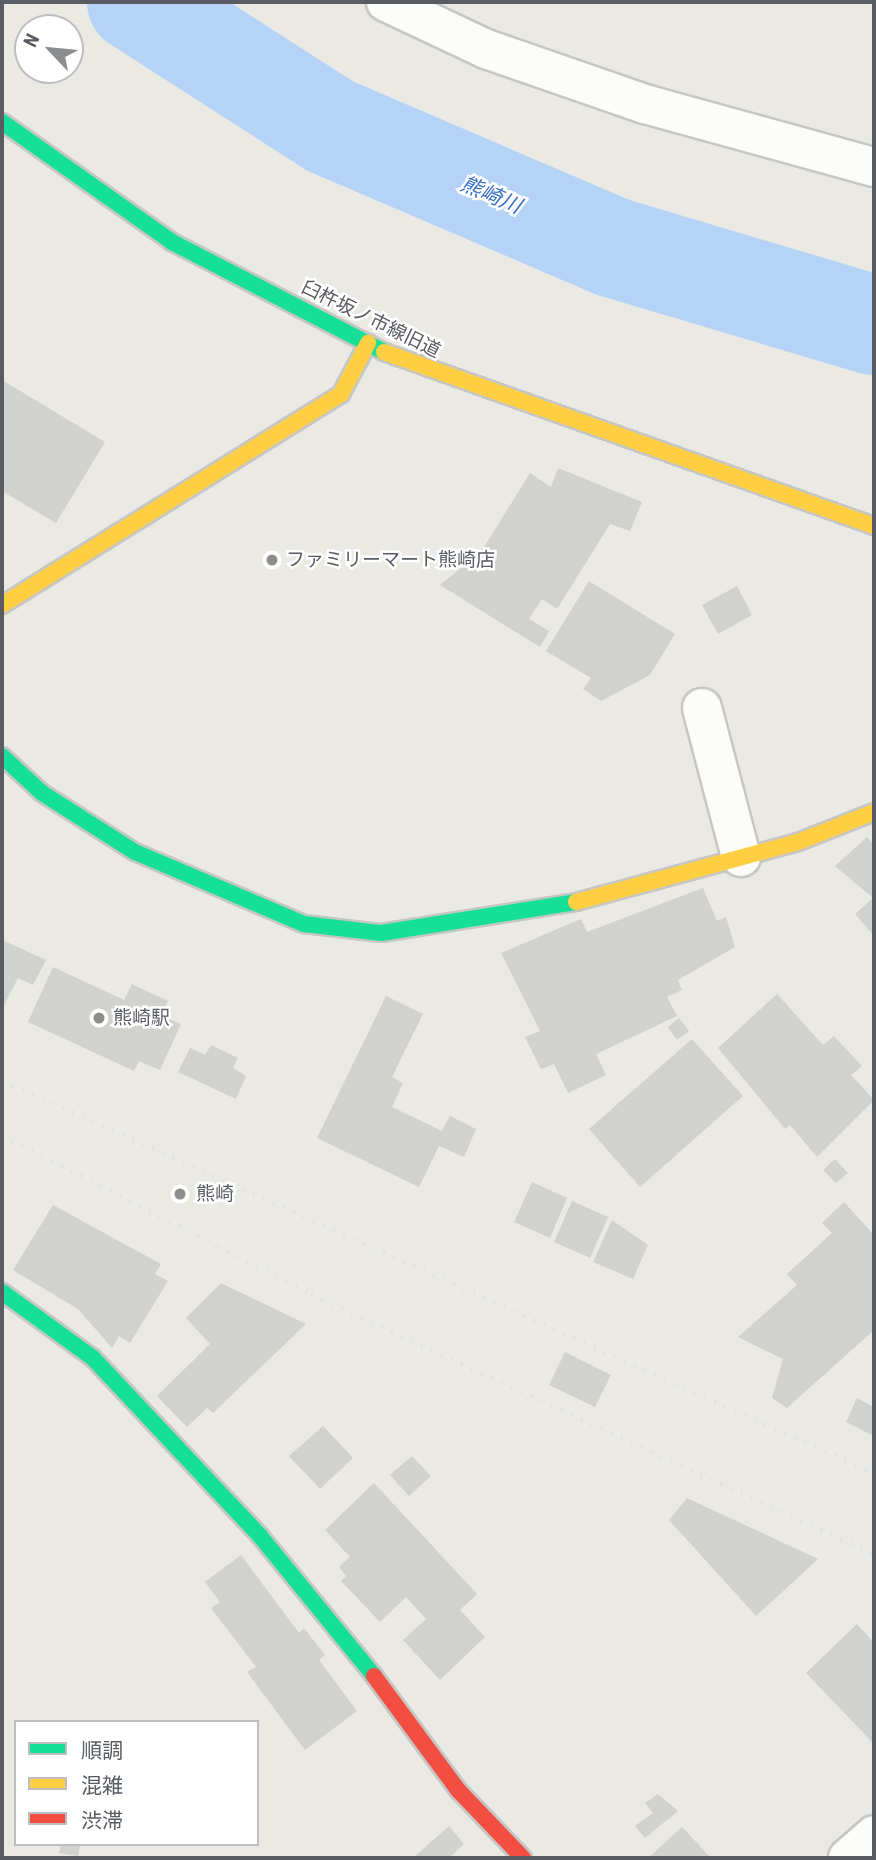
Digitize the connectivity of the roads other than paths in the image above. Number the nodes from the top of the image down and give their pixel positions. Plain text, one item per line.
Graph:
1 (386, 2) edge
2 (2, 122) edge
3 (874, 167) edge
4 (368, 343) junction
5 (874, 526) edge
6 (2, 605) edge
7 (702, 708) dead end
8 (2, 756) edge
9 (874, 812) edge
10 (737, 844) junction
11 (2, 1292) edge
12 (874, 1835) edge
13 (523, 1858) edge
14 (848, 1858) edge

1 - 3 street
2 - 4 street, 臼杵坂ノ市線旧道
4 - 5 street, 臼杵坂ノ市線旧道
4 - 6 street
7 - 10 street
8 - 10 street
9 - 10 street
11 - 13 street
12 - 14 street

